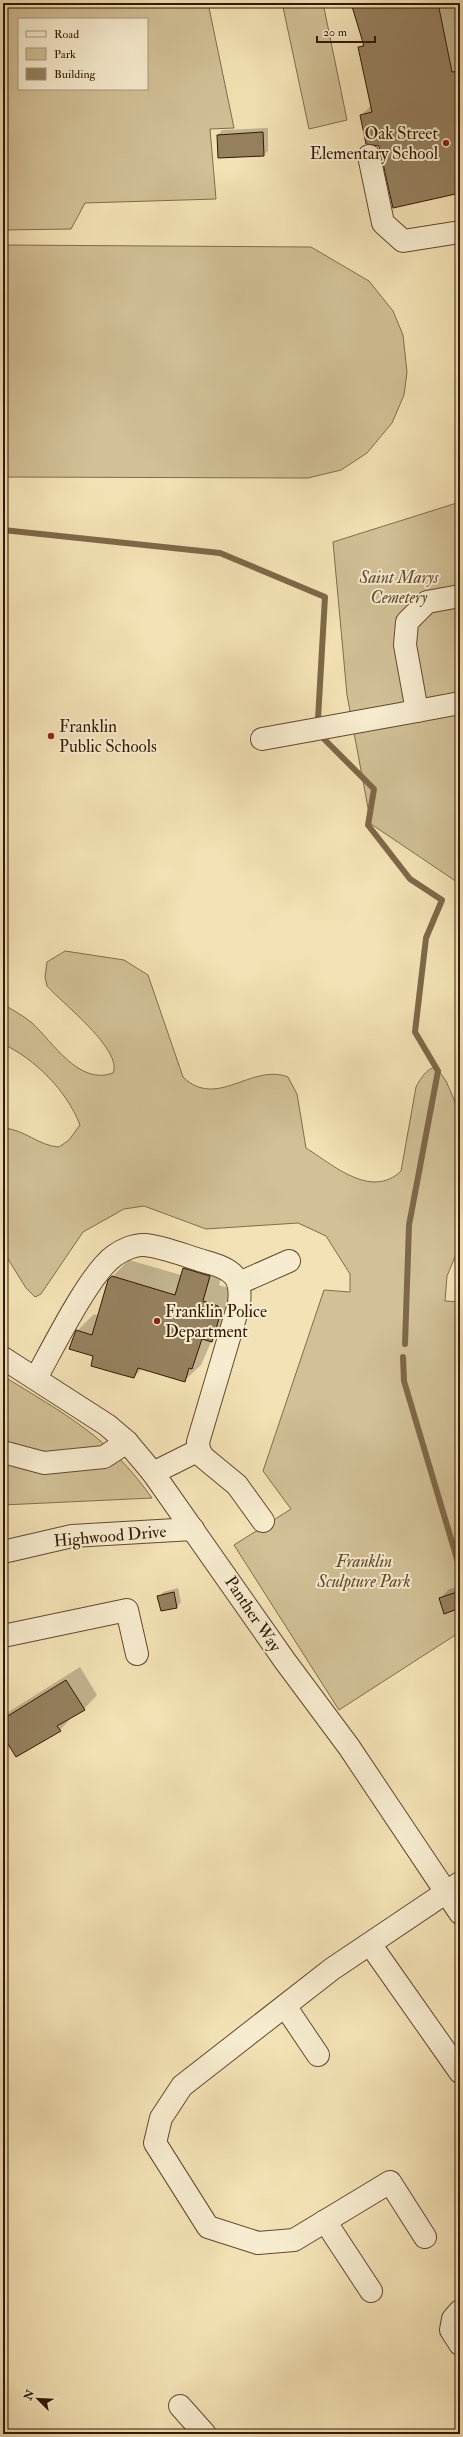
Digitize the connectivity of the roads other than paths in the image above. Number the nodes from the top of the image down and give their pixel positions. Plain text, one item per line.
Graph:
1 (369, 156) dead end
2 (460, 232) edge
3 (460, 596) edge
4 (460, 703) edge
5 (417, 711) junction
6 (262, 739) dead end
7 (289, 1261) dead end
8 (238, 1283) junction
9 (3, 1358) edge
10 (36, 1378) junction
11 (127, 1442) junction
12 (199, 1450) junction
13 (3, 1452) edge
14 (153, 1473) junction
15 (263, 1521) dead end
16 (193, 1530) junction
17 (3, 1552) edge
18 (3, 1636) edge
19 (137, 1654) dead end
20 (453, 1888) edge
21 (460, 1913) edge
22 (370, 1944) junction
23 (285, 2006) junction
24 (318, 2055) dead end
25 (460, 2072) edge
26 (325, 2222) junction
27 (425, 2237) dead end
28 (370, 2291) dead end
29 (460, 2311) edge
30 (460, 2344) edge
31 (180, 2406) dead end
32 (204, 2434) edge

1 - 2 street
3 - 5 street
4 - 5 street
5 - 6 street
7 - 8 street
8 - 10 street
8 - 12 street
9 - 10 street, Panther Way
10 - 11 street, Panther Way
11 - 13 street
11 - 14 street, Panther Way
12 - 14 street
12 - 15 street
14 - 16 street, Panther Way
16 - 17 street, Highwood Drive
16 - 20 street, Panther Way
18 - 19 street
20 - 21 street, Panther Way
20 - 22 street
22 - 23 street
22 - 25 street
23 - 24 street
23 - 26 street
26 - 27 street
26 - 28 street
29 - 30 street
31 - 32 street

